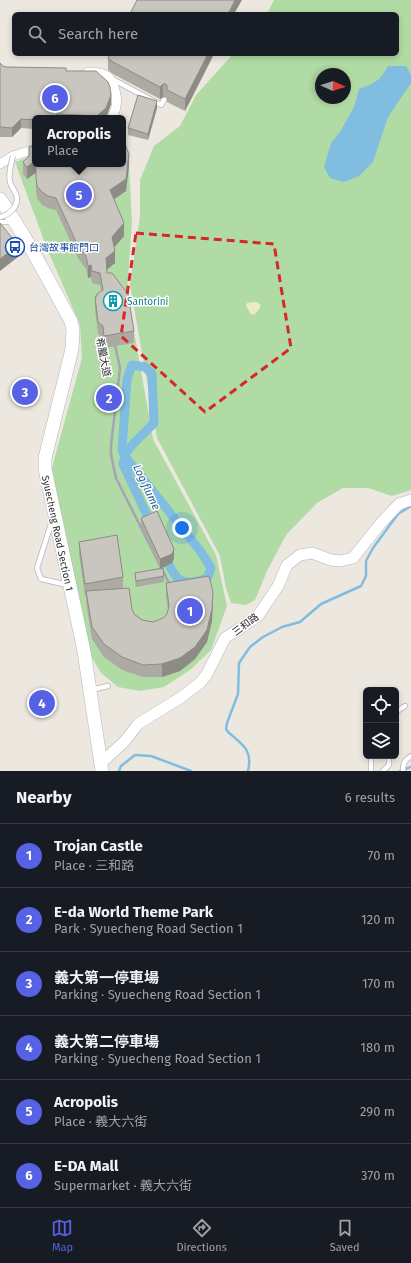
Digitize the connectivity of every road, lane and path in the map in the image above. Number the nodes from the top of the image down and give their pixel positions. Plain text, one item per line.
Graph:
1 (78, 71) edge
2 (107, 76) junction
3 (164, 100) dead end
4 (113, 115) edge
5 (32, 150) edge
6 (13, 156) junction
7 (0, 164) edge
8 (0, 199) edge
9 (0, 217) edge
10 (0, 222) edge
11 (16, 222) junction
12 (71, 243) dead end
13 (411, 500) edge
14 (56, 514) junction
15 (144, 572) edge
16 (146, 579) edge
17 (69, 586) junction
18 (148, 586) junction
19 (165, 622) edge
20 (146, 627) edge
21 (108, 686) dead end
22 (90, 690) junction
23 (404, 706) dead end
24 (399, 710) edge
25 (411, 756) edge
26 (371, 759) edge
27 (389, 759) edge
28 (102, 767) edge
29 (370, 771) edge
30 (383, 771) edge
31 (403, 771) edge

1 - 2 street
2 - 3 lane
2 - 4 street
5 - 6 street
6 - 7 street
6 - 9 lane, bridge
8 - 11 main road, Syuecheng Road Section 1
10 - 11 lane
11 - 14 main road, Syuecheng Road Section 1
12 - 15 path, 希臘大道
13 - 28 street, 三和路
14 - 17 main road, Syuecheng Road Section 1
14 - 17 lane
16 - 18 path
17 - 22 main road, Syuecheng Road Section 1
18 - 19 path
18 - 20 path
21 - 22 lane
22 - 28 main road, Syuecheng Road Section 1
23 - 24 lane
25 - 31 lane
26 - 29 lane
27 - 30 lane

